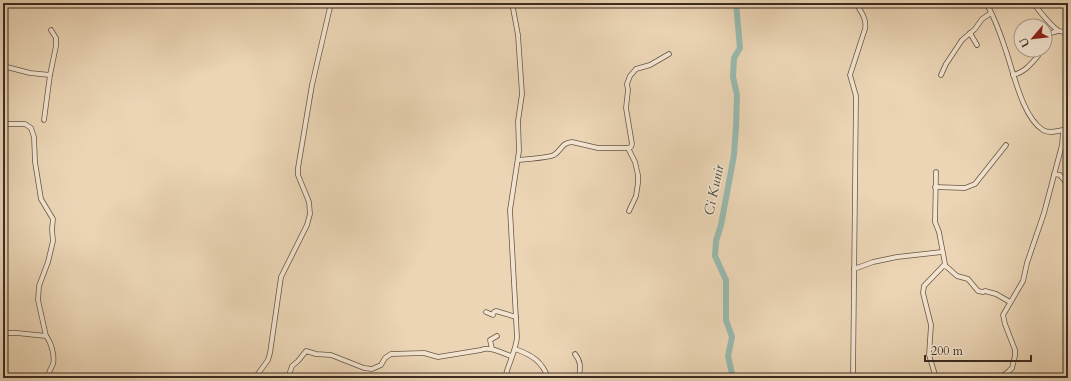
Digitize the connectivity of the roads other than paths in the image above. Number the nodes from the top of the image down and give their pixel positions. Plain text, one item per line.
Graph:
1 (331, 3) edge
2 (512, 3) edge
3 (856, 3) edge
4 (986, 3) edge
5 (1034, 3) edge
6 (991, 13) junction
7 (51, 30) dead end
8 (1058, 31) junction
9 (1053, 32) edge
10 (970, 33) junction
11 (1068, 34) edge
12 (977, 45) dead end
13 (669, 54) dead end
14 (1036, 58) edge
15 (3, 66) edge
16 (941, 74) dead end
17 (50, 75) junction
18 (1013, 75) junction
19 (44, 120) dead end
20 (3, 124) edge
21 (1068, 126) edge
22 (1063, 130) junction
23 (1006, 146) dead end
24 (628, 148) junction
25 (518, 160) junction
26 (936, 172) dead end
27 (1054, 174) junction
28 (1068, 185) edge
29 (935, 186) junction
30 (629, 211) dead end
31 (942, 252) junction
32 (944, 266) junction
33 (854, 268) junction
34 (1010, 302) junction
35 (486, 312) dead end
36 (516, 317) junction
37 (3, 333) edge
38 (46, 336) junction
39 (497, 336) dead end
40 (515, 349) junction
41 (492, 350) junction
42 (575, 354) dead end
43 (511, 356) junction
44 (48, 373) dead end
45 (255, 378) edge
46 (288, 378) edge
47 (505, 378) edge
48 (548, 378) edge
49 (579, 378) edge
50 (853, 378) edge
51 (936, 378) edge
52 (1000, 378) edge

1 - 45 street
2 - 25 street
3 - 33 street
4 - 6 street
5 - 8 street
6 - 10 street
6 - 18 street
7 - 17 street
8 - 9 street
8 - 11 street
10 - 12 street
10 - 16 street
13 - 24 street
14 - 18 street
15 - 17 street
17 - 19 street
18 - 22 street
20 - 38 street
21 - 22 street
22 - 27 street
23 - 29 street
24 - 25 street
24 - 30 street
25 - 36 street
26 - 29 street
27 - 28 street
27 - 34 street
29 - 31 street
31 - 32 street
31 - 33 street
32 - 34 street
32 - 51 street
33 - 50 street
34 - 52 street
35 - 36 street
36 - 40 street
37 - 38 street
38 - 44 street
39 - 41 street
40 - 43 street
40 - 48 street
41 - 43 street
41 - 46 street
42 - 49 street
43 - 47 street

